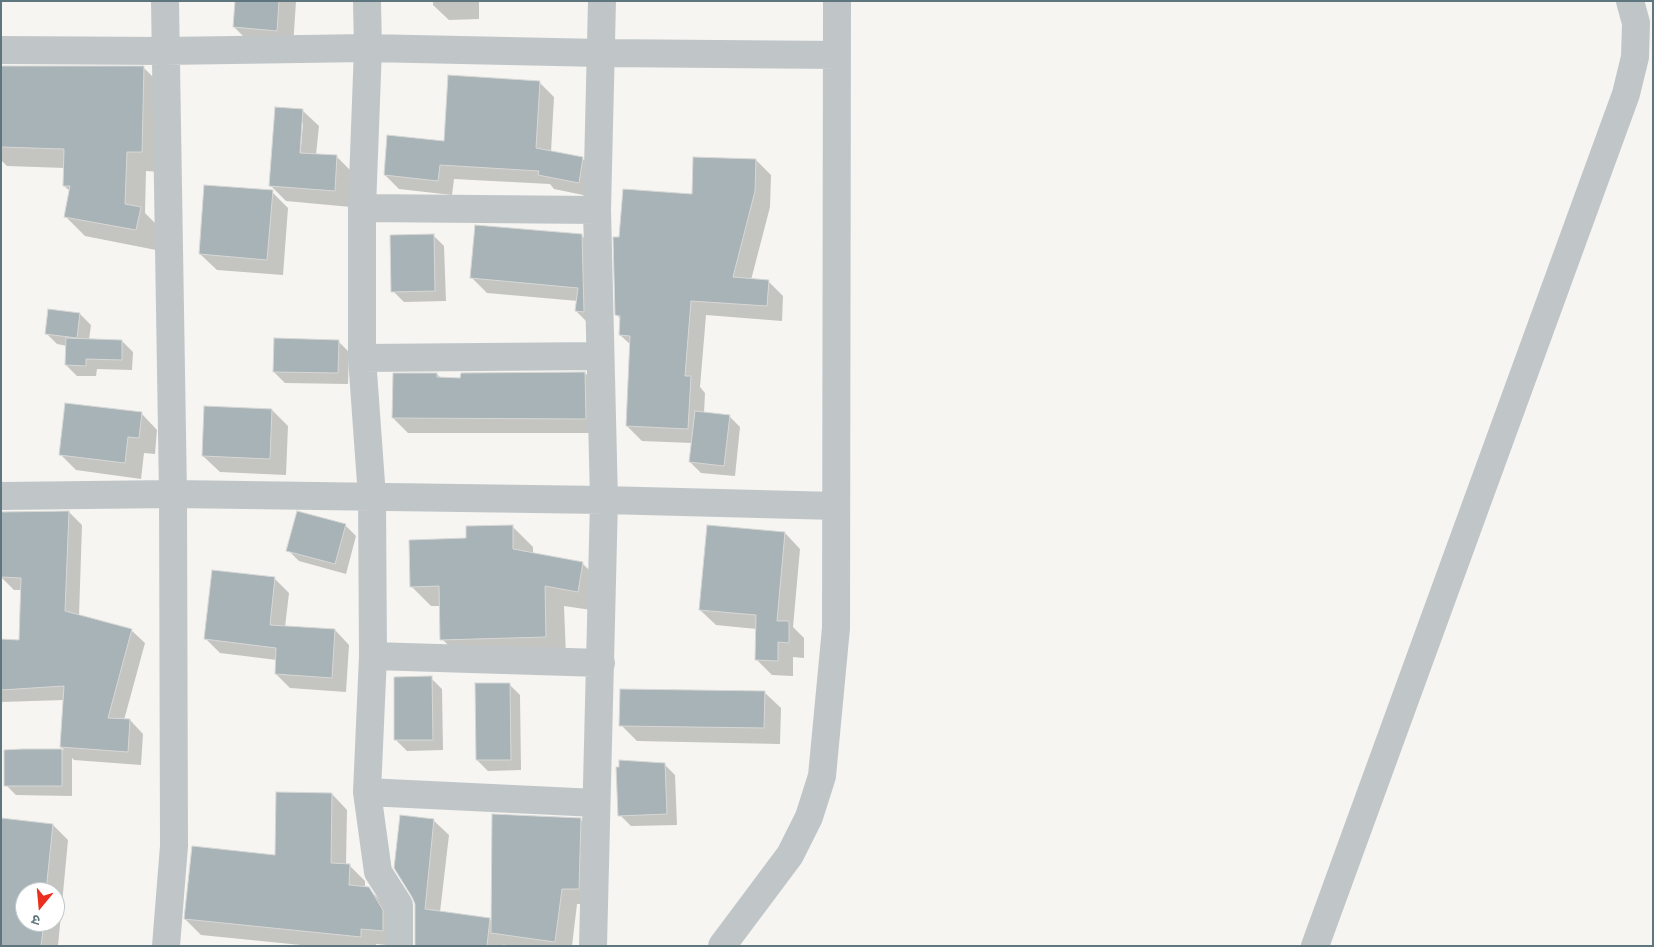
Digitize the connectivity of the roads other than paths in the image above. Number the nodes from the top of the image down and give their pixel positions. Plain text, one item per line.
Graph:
1 (165, 1) edge
2 (367, 1) edge
3 (602, 1) edge
4 (837, 1) edge
5 (1630, 1) edge
6 (368, 48) junction
7 (1, 50) edge
8 (165, 51) junction
9 (601, 53) junction
10 (837, 55) junction
11 (362, 208) junction
12 (597, 210) junction
13 (600, 356) junction
14 (362, 358) junction
15 (173, 494) junction
16 (1, 496) edge
17 (372, 498) junction
18 (604, 500) junction
19 (836, 506) junction
20 (372, 656) junction
21 (601, 662) junction
22 (367, 792) junction
23 (596, 803) junction
24 (166, 946) edge
25 (399, 946) edge
26 (593, 946) edge
27 (722, 946) edge
28 (1315, 946) edge

1 - 8 street
2 - 6 street
3 - 9 street
4 - 10 street
5 - 28 street
6 - 8 street
6 - 9 street
6 - 11 street
7 - 8 street
8 - 15 street
9 - 10 street
9 - 12 street
10 - 19 street
11 - 12 street
11 - 14 street
12 - 13 street
13 - 14 street
13 - 18 street
14 - 17 street
15 - 16 street
15 - 17 street
15 - 24 street
17 - 18 street
17 - 20 street
18 - 19 street
18 - 21 street
19 - 27 street
20 - 21 street
20 - 22 street
21 - 23 street
22 - 23 street
22 - 25 street
23 - 26 street

